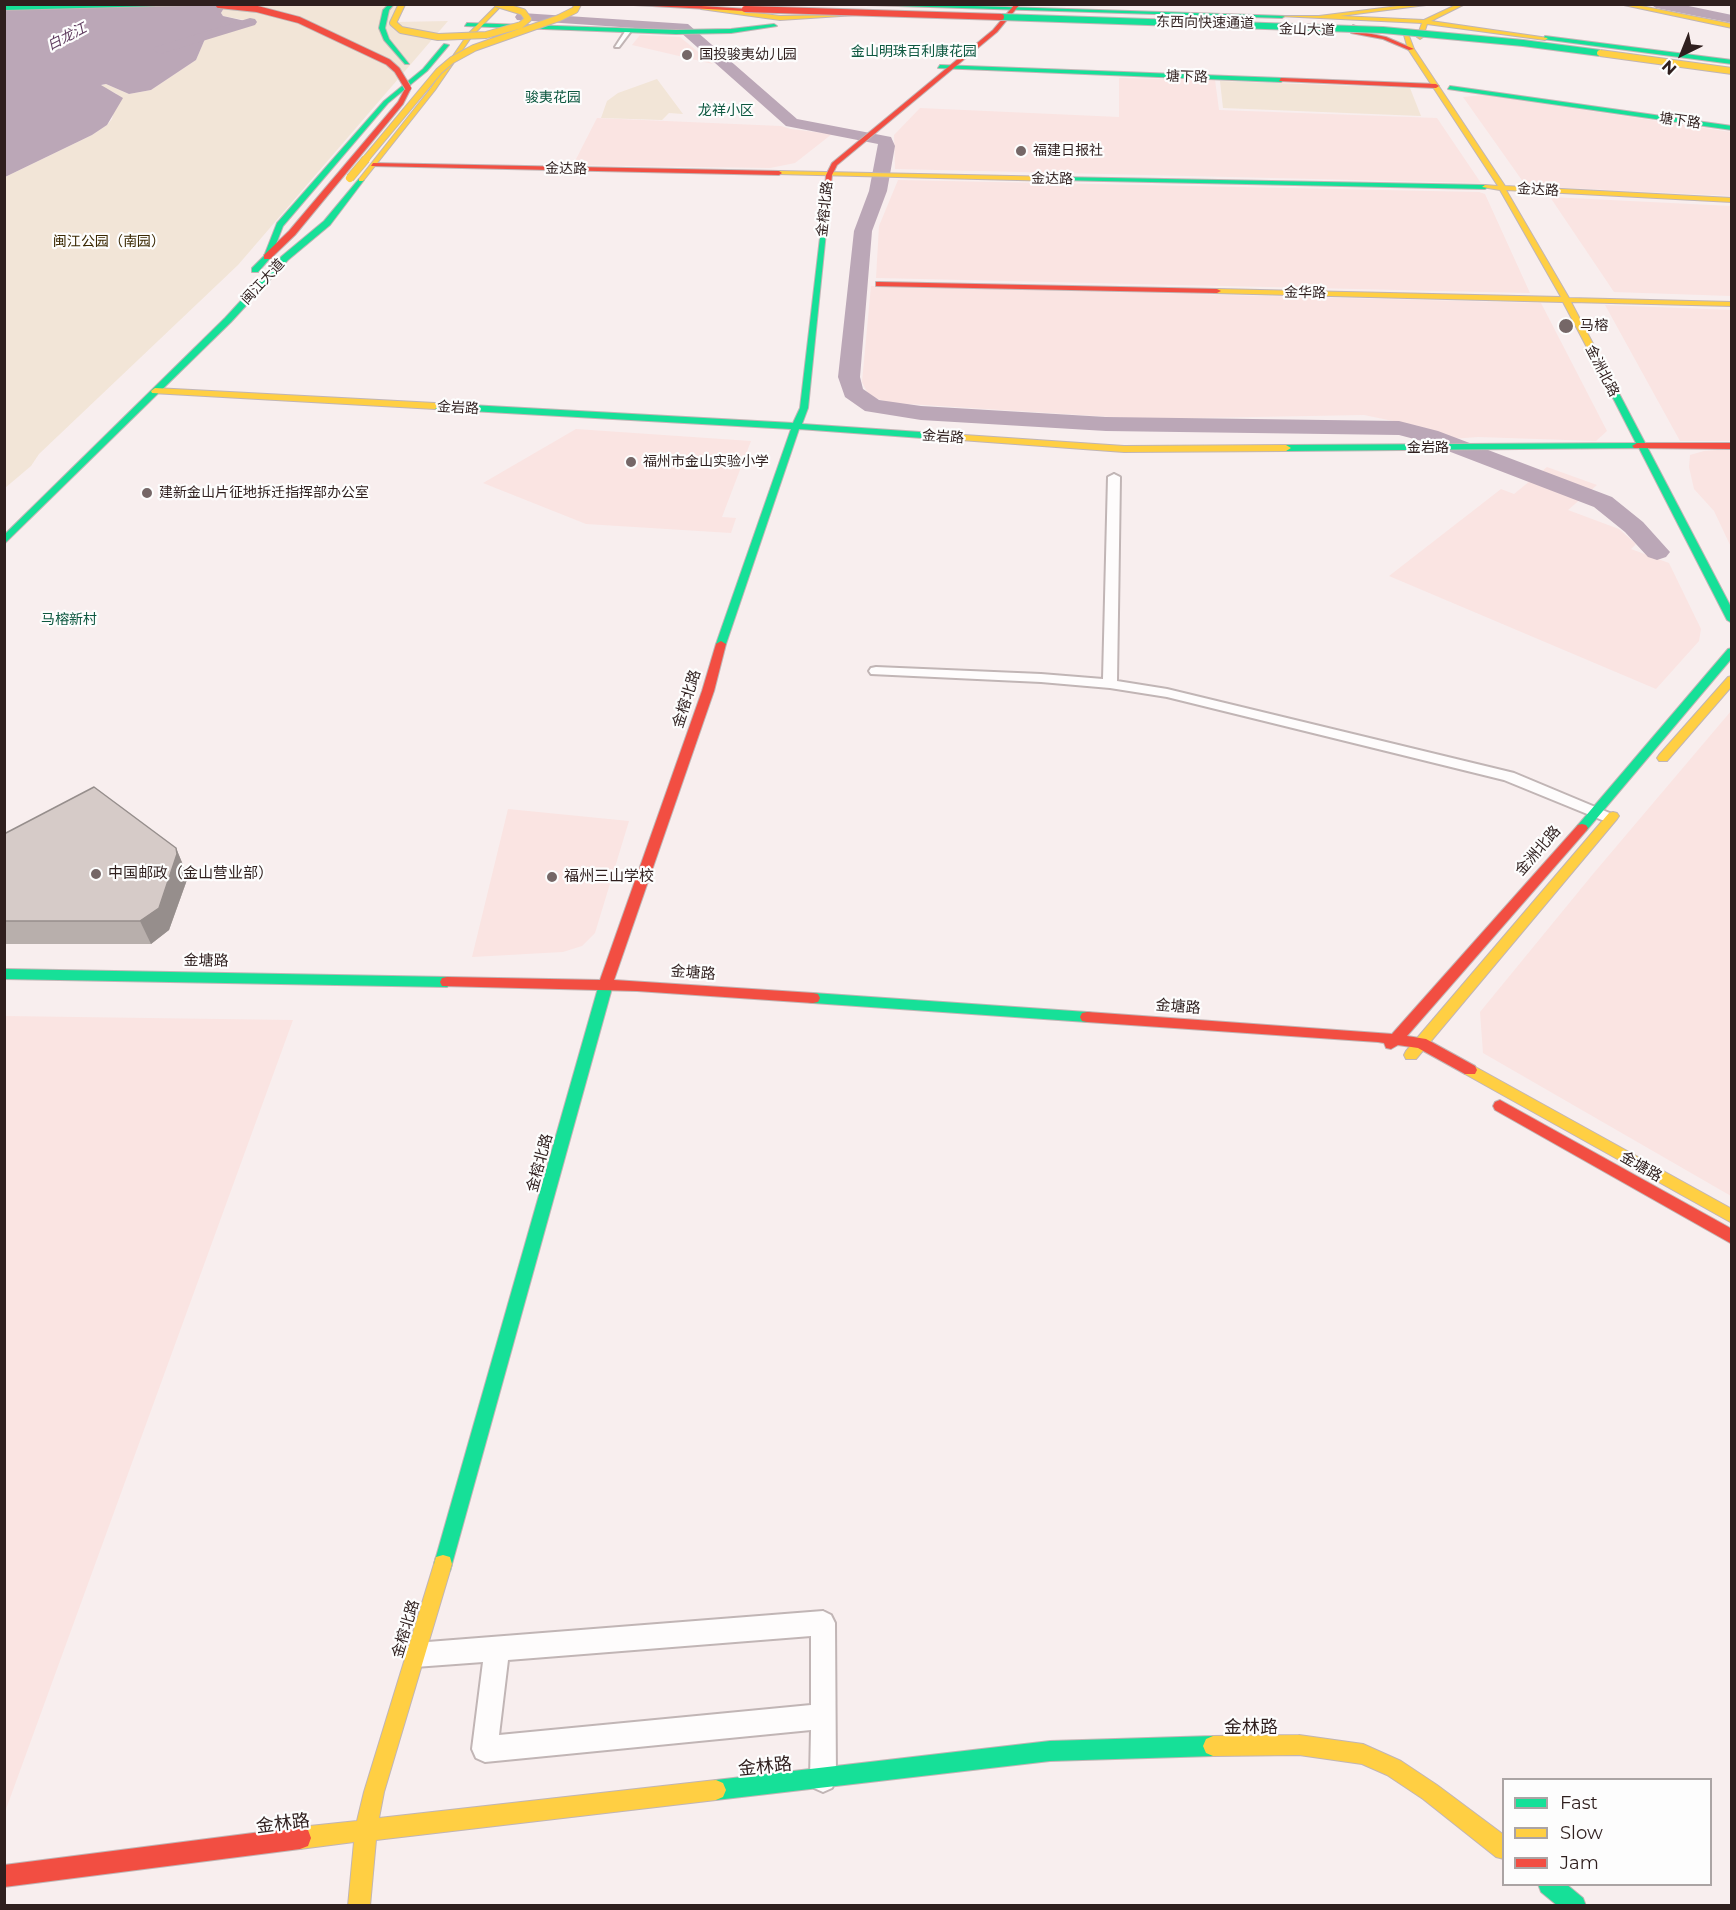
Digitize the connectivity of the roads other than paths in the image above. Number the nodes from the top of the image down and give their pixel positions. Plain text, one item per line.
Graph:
1 (230, 4) edge
2 (392, 4) edge
3 (402, 4) edge
4 (578, 4) edge
5 (618, 4) edge
6 (836, 4) edge
7 (974, 4) edge
8 (1432, 4) edge
9 (1438, 4) edge
10 (1463, 4) edge
11 (1621, 4) edge
12 (219, 5) edge
13 (495, 6) edge
14 (701, 7) junction
15 (746, 7) edge
16 (4, 8) edge
17 (1007, 11) edge
18 (1320, 17) junction
19 (1302, 18) junction
20 (804, 19) junction
21 (854, 20) junction
22 (1409, 20) junction
23 (1425, 22) junction
24 (473, 25) junction
25 (1731, 26) edge
26 (550, 28) junction
27 (628, 30) junction
28 (1353, 32) junction
29 (1413, 40) junction
30 (617, 46) dead end
31 (1560, 46) junction
32 (1731, 64) edge
33 (943, 68) junction
34 (1731, 73) edge
35 (1443, 87) junction
36 (408, 88) junction
37 (1731, 128) edge
38 (373, 165) junction
39 (823, 175) junction
40 (344, 178) junction
41 (1501, 188) junction
42 (1523, 194) junction
43 (1731, 200) edge
44 (807, 253) dead end
45 (267, 258) junction
46 (285, 258) junction
47 (246, 280) dead end
48 (879, 284) dead end
49 (1580, 294) junction
50 (1565, 298) junction
51 (1731, 304) edge
52 (1593, 319) dead end
53 (155, 391) junction
54 (788, 407) dead end
55 (1649, 428) dead end
56 (792, 430) junction
57 (1731, 446) edge
58 (1641, 447) junction
59 (1662, 453) junction
60 (1114, 477) dead end
61 (4, 541) edge
62 (1731, 620) edge
63 (1731, 651) edge
64 (876, 671) dead end
65 (1731, 679) edge
66 (1110, 684) junction
67 (1654, 768) dead end
68 (1623, 804) dead end
69 (1596, 812) junction
70 (1611, 819) junction
71 (4, 974) edge
72 (605, 985) junction
73 (1393, 1042) junction
74 (1421, 1043) junction
75 (1411, 1055) junction
76 (1427, 1064) dead end
77 (1492, 1101) dead end
78 (1731, 1217) edge
79 (1731, 1237) edge
80 (497, 1648) junction
81 (415, 1655) junction
82 (823, 1716) junction
83 (823, 1779) junction
84 (366, 1830) junction
85 (1502, 1848) edge
86 (4, 1876) edge
87 (1551, 1886) edge
88 (359, 1905) edge
89 (1575, 1905) edge

1 - 12 main road, bridge
2 - 36 main road
3 - 13 main road, bridge
4 - 40 main road, bridge
5 - 14 main road, 东西向快速通道
6 - 17 main road, 金山大道
7 - 17 main road
8 - 18 main road
9 - 22 main road
10 - 23 main road
11 - 25 main road
12 - 16 main road
12 - 36 main road, bridge
13 - 24 main road, 闽江大道
13 - 26 main road
14 - 15 main road, 东西向快速通道
14 - 20 main road, 金山大道
15 - 32 main road, 东西向快速通道, bridge
15 - 34 main road, 东西向快速通道, bridge
17 - 19 main road, 金山大道
17 - 20 main road, 金山大道
17 - 21 main road
17 - 28 main road, 金山大道
17 - 33 main road, 金榕北路
18 - 19 main road, 金山大道
18 - 22 main road, 金山大道
19 - 28 main road
20 - 21 main road
21 - 27 main road
22 - 23 main road, 金山大道
22 - 29 main road
23 - 29 main road
23 - 31 main road, 金山大道
24 - 26 main road
24 - 38 main road, 闽江大道
24 - 45 main road, 闽江大道
26 - 27 main road
27 - 30 street
28 - 29 main road, 金山大道
29 - 31 main road, 金山大道
29 - 35 main road, 金洲北路
31 - 32 main road, 金山大道
31 - 34 main road, 金山大道
33 - 35 main road, 塘下路
33 - 39 main road, 金榕北路
35 - 37 main road, 塘下路
35 - 41 main road, 金洲北路
35 - 42 main road, 金洲北路
36 - 40 main road
38 - 39 main road, 金达路
38 - 46 main road, 闽江大道
39 - 41 main road, 金达路
39 - 44 main road, 金榕北路
39 - 56 main road, 金榕北路
40 - 45 main road
40 - 46 main road
41 - 42 main road, 金达路
41 - 50 main road, 金洲北路
42 - 43 main road, 金达路
45 - 47 main road, 闽江大道
46 - 53 main road, 闽江大道
48 - 50 main road, 金华路
49 - 50 main road, 金华路
49 - 51 main road, 金华路
49 - 52 main road
50 - 58 main road, 金洲北路
53 - 56 main road, 金岩路
53 - 61 main road, 闽江大道
54 - 56 main road, 金榕北路
55 - 59 main road
56 - 58 main road, 金岩路
56 - 72 main road, 金榕北路
57 - 59 main road, 金岩路
58 - 59 main road, 金岩路
58 - 62 main road, 金洲北路
60 - 66 street
63 - 69 main road, 金洲北路
64 - 66 street
65 - 67 main road
66 - 69 street
68 - 70 main road
69 - 70 street
69 - 73 main road, 金洲北路
70 - 74 main road
71 - 72 main road, 金塘路
72 - 73 main road, 金塘路
72 - 81 main road, 金榕北路
73 - 74 main road, 金塘路
73 - 75 main road, 金塘路
74 - 75 main road
74 - 78 main road, 金塘路
75 - 76 main road, 金塘路
77 - 79 main road, 金塘路
80 - 81 street
80 - 82 street
80 - 82 street
81 - 84 main road, 金榕北路
82 - 83 street
83 - 84 main road, 金林路
83 - 85 main road, 金林路
84 - 86 main road, 金林路
84 - 88 main road, 金榕北路
87 - 89 main road

